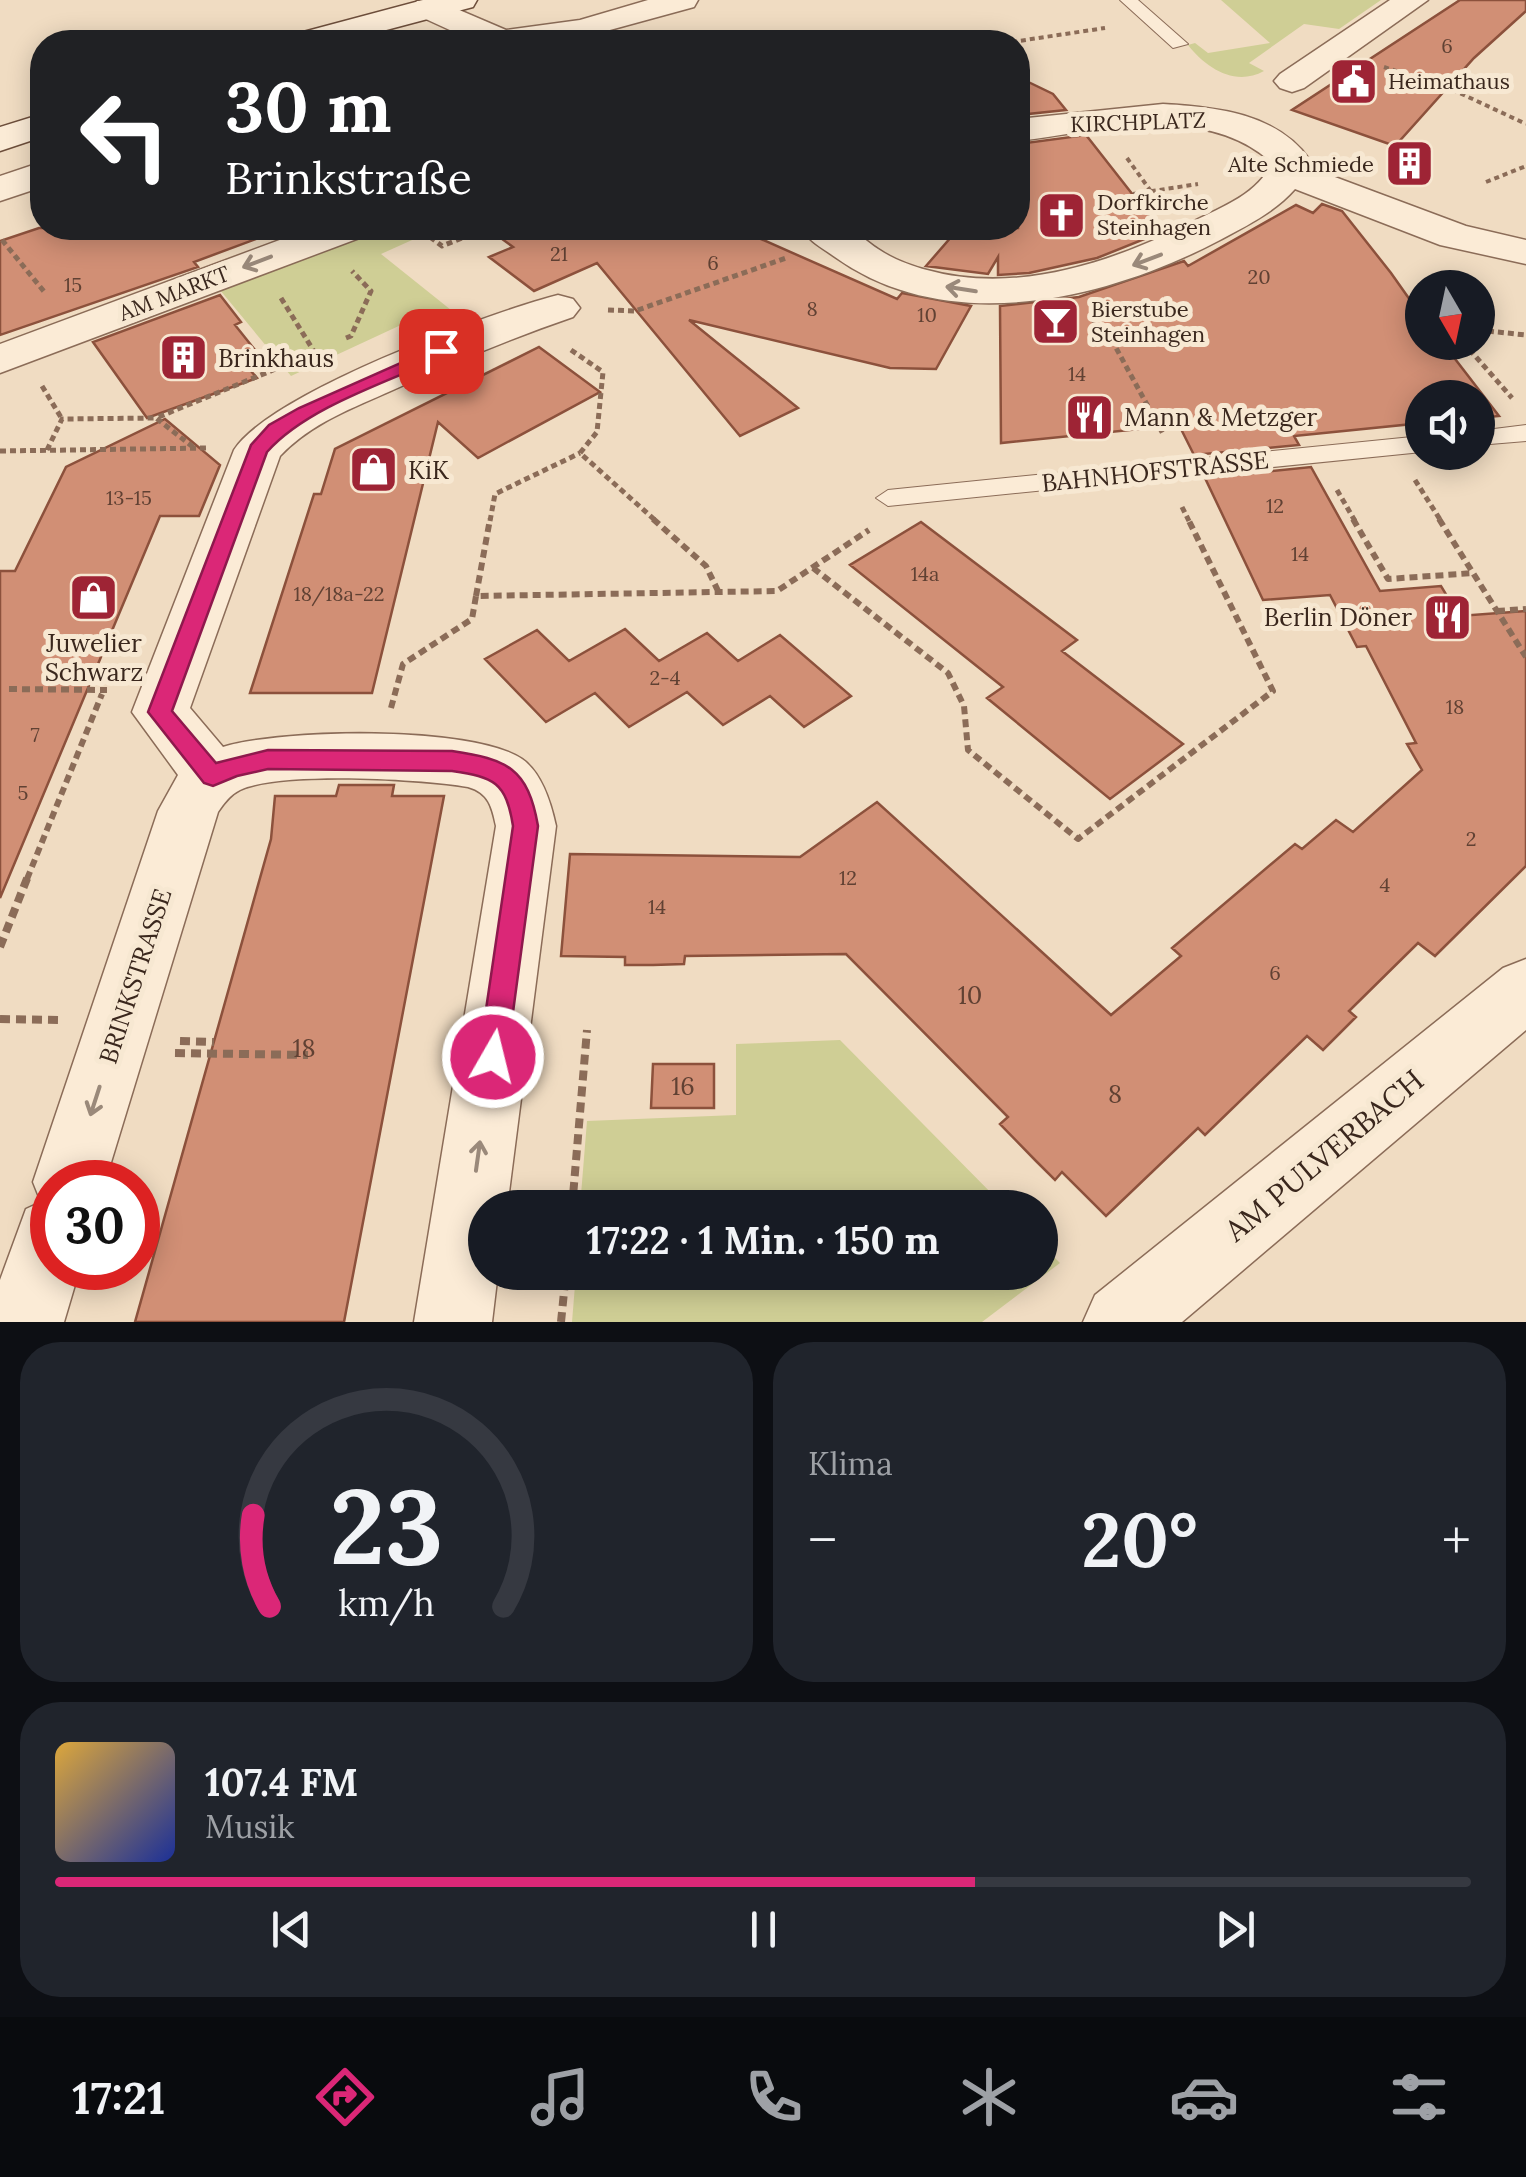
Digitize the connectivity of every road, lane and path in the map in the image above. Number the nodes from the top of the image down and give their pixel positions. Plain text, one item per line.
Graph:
1 (682, 0) edge
2 (1128, 0) edge
3 (1412, 0) edge
4 (434, 3) edge
5 (1152, 20) junction
6 (344, 30) edge
7 (480, 30) edge
8 (584, 30) edge
9 (1030, 39) edge
10 (1179, 44) dead end
11 (1337, 52) junction
12 (1292, 81) dead end
13 (1526, 124) edge
14 (30, 129) edge
15 (1030, 129) edge
16 (0, 140) edge
17 (1120, 150) dead end
18 (1526, 166) edge
19 (1288, 174) junction
20 (30, 178) edge
21 (1486, 182) dead end
22 (1182, 186) dead end
23 (0, 189) edge
24 (1150, 191) junction
25 (1133, 194) dead end
26 (1167, 214) dead end
27 (2, 240) edge
28 (315, 240) edge
29 (339, 240) edge
30 (434, 240) edge
31 (457, 240) edge
32 (812, 240) edge
33 (837, 240) edge
34 (1526, 252) edge
35 (258, 261) junction
36 (1058, 286) junction
37 (541, 313) junction
38 (76, 330) junction
39 (1495, 332) edge
40 (1526, 335) edge
41 (339, 341) dead end
42 (327, 347) dead end
43 (314, 352) junction
44 (0, 359) edge
45 (1478, 360) edge
46 (1526, 404) edge
47 (156, 418) junction
48 (1526, 433) edge
49 (1495, 436) edge
50 (1405, 445) edge
51 (1394, 446) junction
52 (193, 448) junction
53 (258, 450) junction
54 (0, 451) edge
55 (46, 451) junction
56 (580, 453) junction
57 (1316, 454) junction
58 (1173, 469) junction
59 (888, 498) joint
60 (813, 568) junction
61 (1474, 573) junction
62 (719, 593) junction
63 (476, 596) junction
64 (1526, 609) edge
65 (1498, 611) junction
66 (1526, 657) edge
67 (8, 689) dead end
68 (104, 690) junction
69 (167, 691) junction
70 (378, 760) junction
71 (213, 776) junction
72 (0, 948) edge
73 (1526, 989) edge
74 (587, 1030) dead end
75 (176, 1040) dead end
76 (214, 1042) dead end
77 (172, 1053) dead end
78 (308, 1055) dead end
79 (76, 1160) edge
80 (574, 1190) edge
81 (35, 1290) edge
82 (565, 1290) edge
83 (25, 1322) edge
84 (454, 1322) edge
85 (562, 1322) edge
86 (1122, 1322) edge

1 - 8 street
2 - 5 lane
3 - 11 street
4 - 6 street
4 - 7 street
5 - 9 path
5 - 10 lane
11 - 12 street
11 - 13 path
14 - 16 street
15 - 19 street, KIRCHPLATZ
17 - 24 path
18 - 21 path
19 - 34 street
19 -> 36 street
20 - 23 street
22 - 24 path
24 - 25 path
24 - 26 path
27 - 38 path
28 - 35 street, AM MARKT
29 - 41 path
30 - 31 path
32 - 37 path
36 -> 33 street
35 -> 38 street, AM MARKT
35 - 43 path
36 - 58 path
37 - 53 street
37 - 56 path
38 - 44 street, AM MARKT
39 - 40 path
42 - 43 path
43 - 47 path
45 - 46 path
47 - 52 path
47 - 55 path
48 - 49 lane
50 - 51 lane, BAHNHOFSTRASSE
51 - 57 lane, BAHNHOFSTRASSE
51 - 61 path
52 - 53 path
52 - 55 path
53 - 69 street
54 - 55 path
56 - 62 path
56 - 63 path
57 - 58 lane, BAHNHOFSTRASSE
57 - 61 path
58 - 59 lane, BAHNHOFSTRASSE
58 - 60 path
59 - 60 path
60 - 62 path
61 - 65 path
62 - 63 path
63 - 70 path
64 - 65 path
65 - 66 path
67 - 68 path
68 - 69 path
68 - 72 path
69 - 71 street
70 - 71 street
84 -> 70 street
71 -> 79 street, BRINKSTRASSE
73 - 86 street, AM PULVERBACH
74 - 80 path
75 - 76 path
77 - 78 path
81 - 83 street
82 - 85 path

